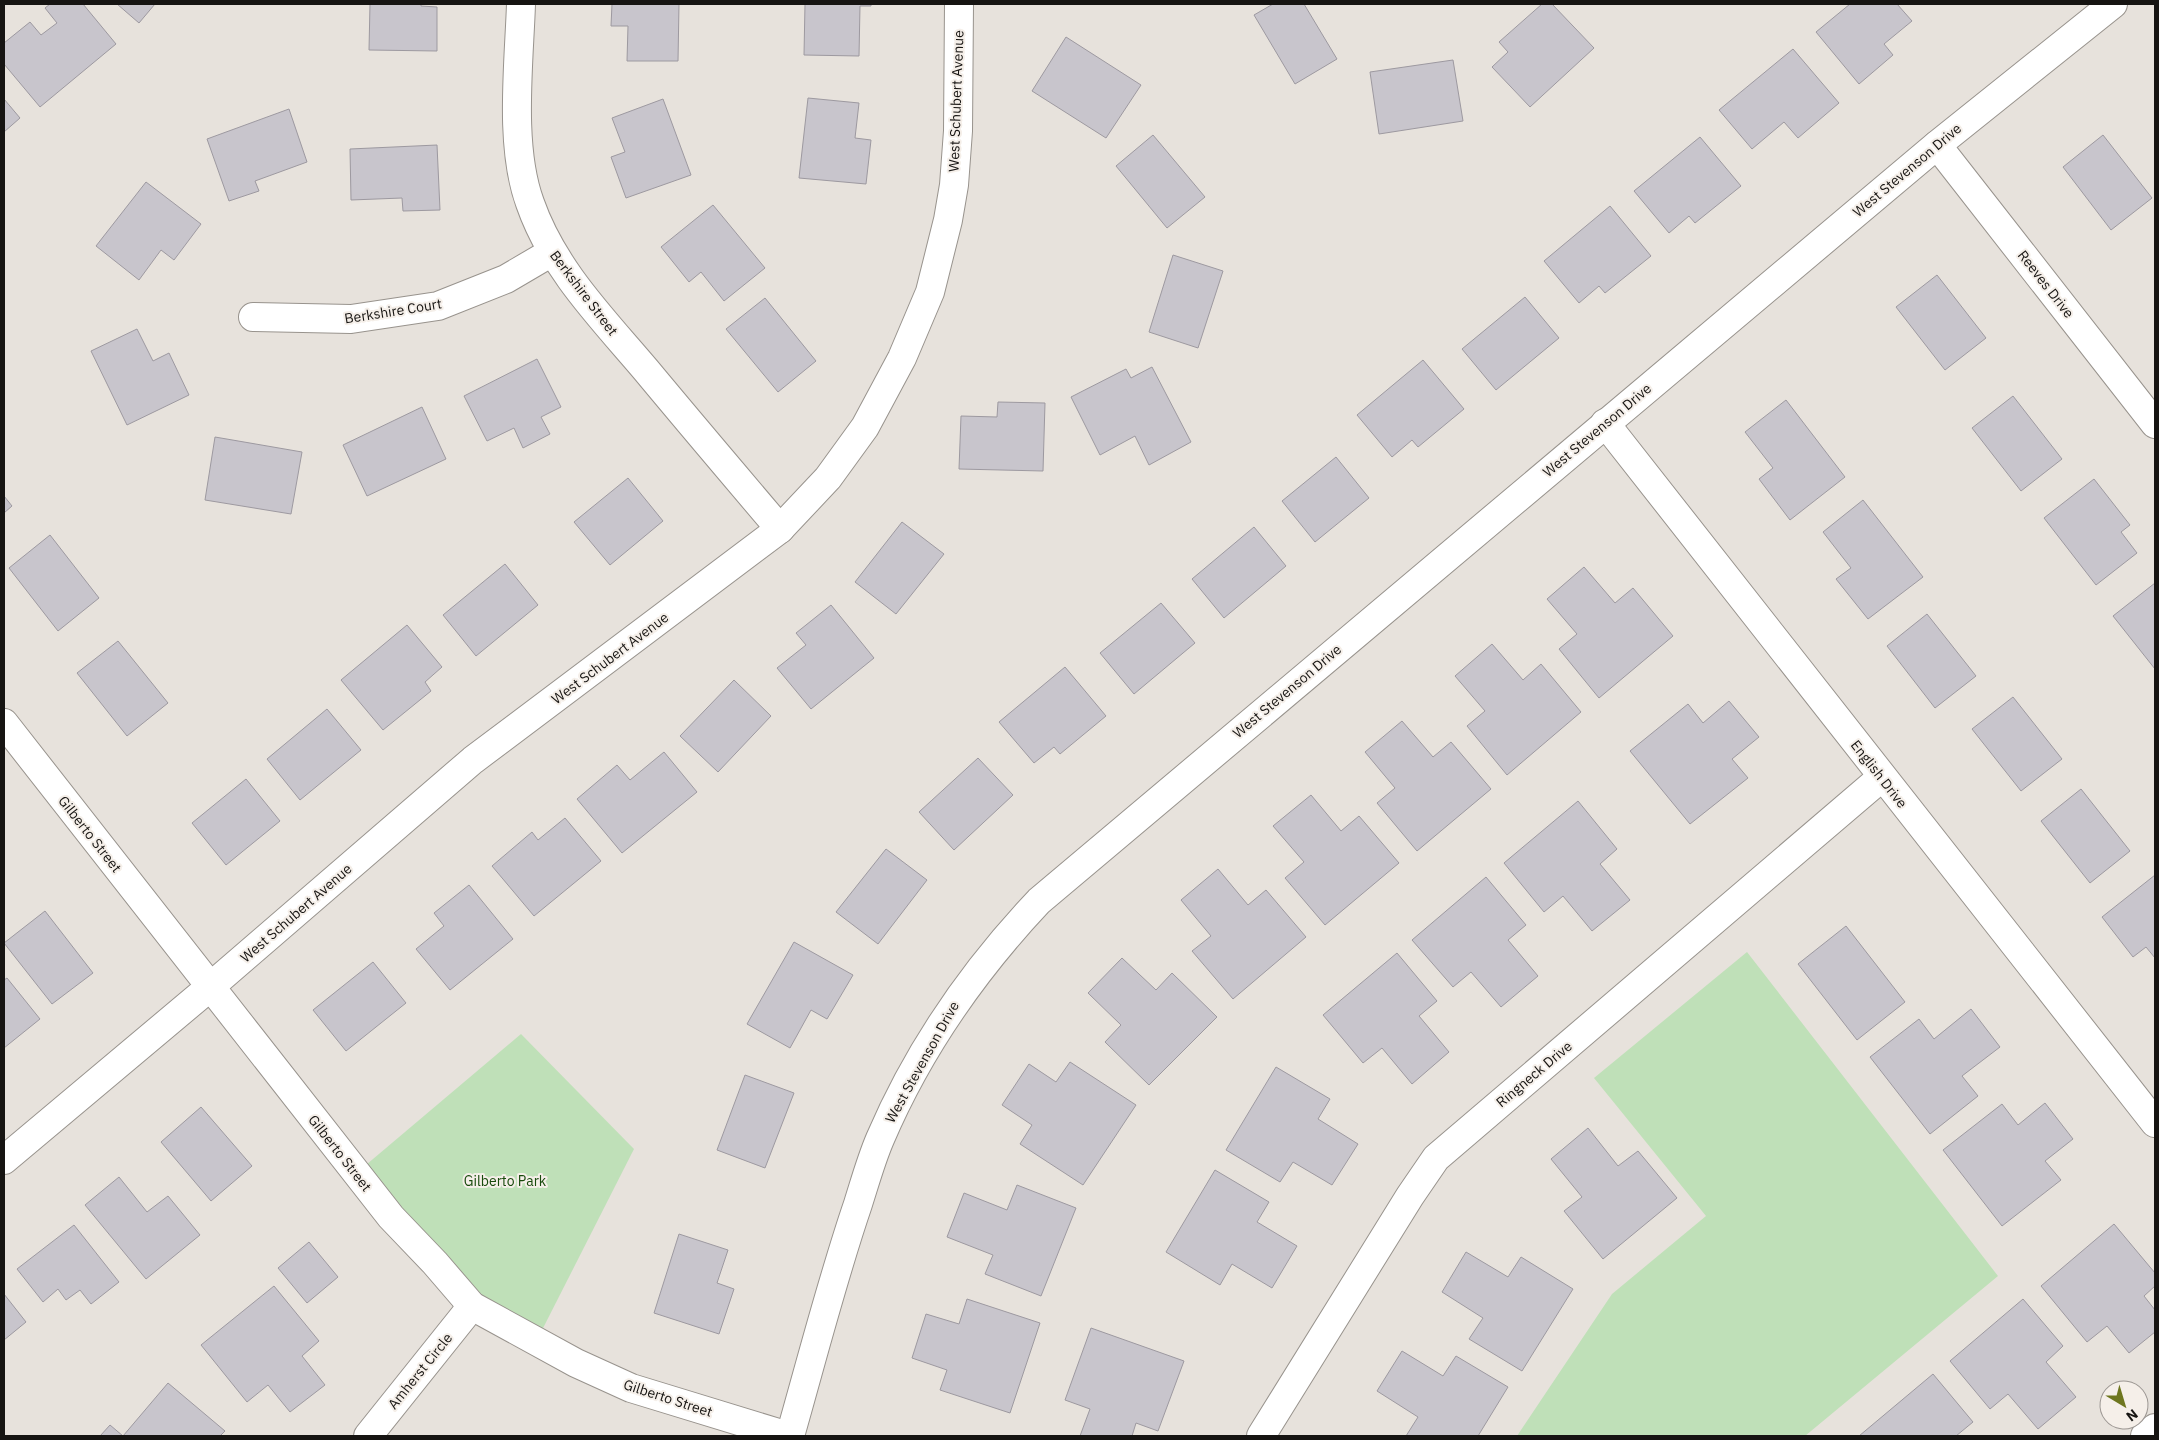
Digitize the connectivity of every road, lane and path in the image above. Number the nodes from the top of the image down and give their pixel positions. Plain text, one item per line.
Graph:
1 (521, 4) edge
2 (959, 4) edge
3 (2113, 4) edge
4 (1936, 145) junction
5 (552, 252) junction
6 (253, 317) dead end
7 (1605, 423) junction
8 (2155, 424) edge
9 (780, 530) junction
10 (4, 723) edge
11 (1882, 778) junction
12 (210, 987) junction
13 (2155, 1123) edge
14 (4, 1160) edge
15 (472, 1306) junction
16 (2155, 1428) edge
17 (368, 1436) edge
18 (789, 1436) edge
19 (1261, 1436) edge
20 (2145, 1436) edge

1 - 5 street, Berkshire Street
2 - 9 street, West Schubert Avenue
3 - 4 street, West Stevenson Drive
4 - 7 street, West Stevenson Drive
4 - 8 street, Reeves Drive
5 - 6 street, Berkshire Court
5 - 9 street, Berkshire Street
7 - 11 street, English Drive
7 - 18 street, West Stevenson Drive
9 - 12 street, West Schubert Avenue
10 - 12 street, Gilberto Street
11 - 13 street, English Drive
11 - 19 street, Ringneck Drive
12 - 14 street, West Schubert Avenue
12 - 15 street, Gilberto Street
15 - 17 street, Amherst Circle
15 - 18 street, Gilberto Street
16 - 20 street

